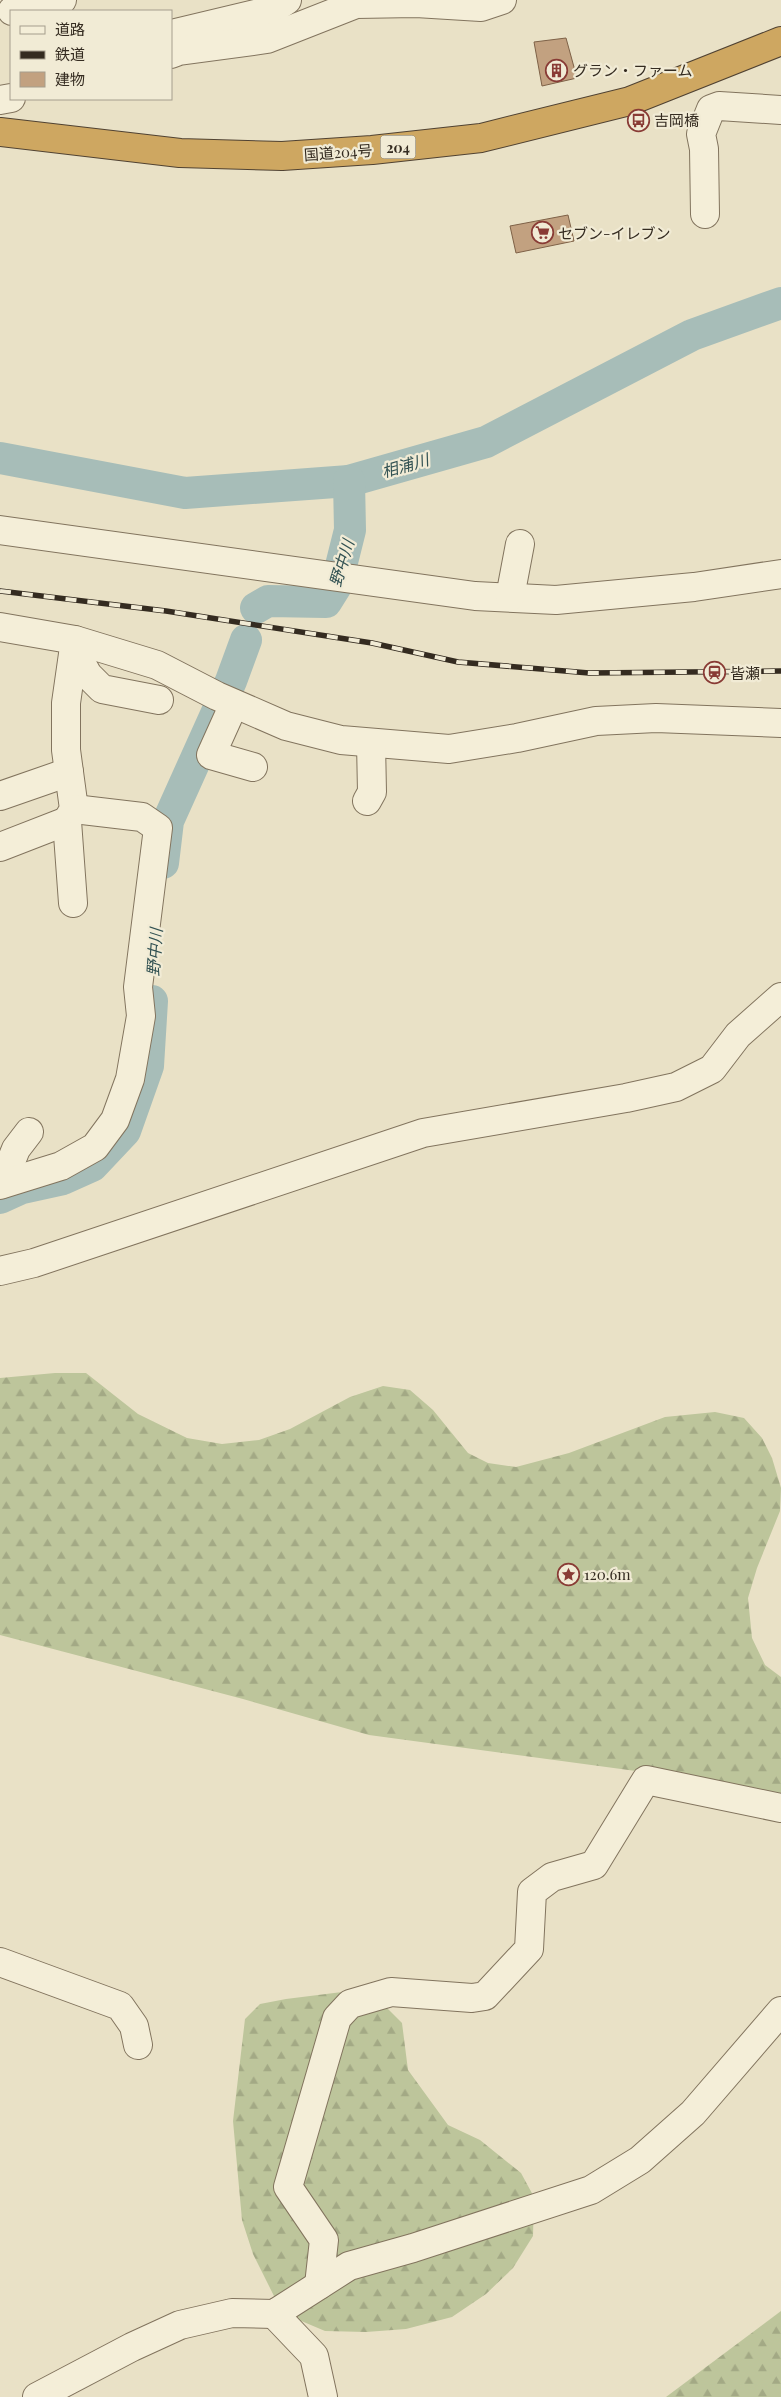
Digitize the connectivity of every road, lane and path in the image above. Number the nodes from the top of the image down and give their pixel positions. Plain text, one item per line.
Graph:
1 (62, 0) edge
2 (287, 0) edge
3 (502, 0) edge
4 (16, 10) edge
5 (172, 34) edge
6 (781, 41) edge
7 (172, 54) edge
8 (781, 110) edge
9 (0, 132) edge
10 (705, 214) dead end
11 (0, 530) edge
12 (520, 544) dead end
13 (781, 574) edge
14 (510, 598) junction
15 (0, 627) edge
16 (74, 645) junction
17 (159, 700) dead end
18 (234, 704) junction
19 (781, 723) edge
20 (371, 743) junction
21 (253, 767) dead end
22 (69, 772) junction
23 (0, 796) edge
24 (367, 801) dead end
25 (71, 815) junction
26 (7, 851) edge
27 (74, 903) dead end
28 (781, 997) edge
29 (29, 1132) dead end
30 (1, 1185) edge
31 (0, 1271) edge
32 (781, 1808) edge
33 (0, 1962) edge
34 (781, 2011) edge
35 (138, 2045) dead end
36 (319, 2285) junction
37 (274, 2314) junction
38 (48, 2394) edge
39 (323, 2397) edge

1 - 4 street
2 - 5 street
3 - 7 street
6 - 9 highway, 国道204号 / 204
8 - 10 street
11 - 14 street
12 - 14 street
13 - 14 street
15 - 16 street
16 - 17 street
16 - 18 street
16 - 22 street
18 - 20 street
18 - 21 street
19 - 20 street
20 - 24 street
22 - 23 street
22 - 25 street
25 - 26 street
25 - 27 street
25 - 30 street
28 - 31 street
29 - 30 street
32 - 36 street
33 - 35 street
34 - 36 street
36 - 37 street
37 - 38 street
37 - 39 street

